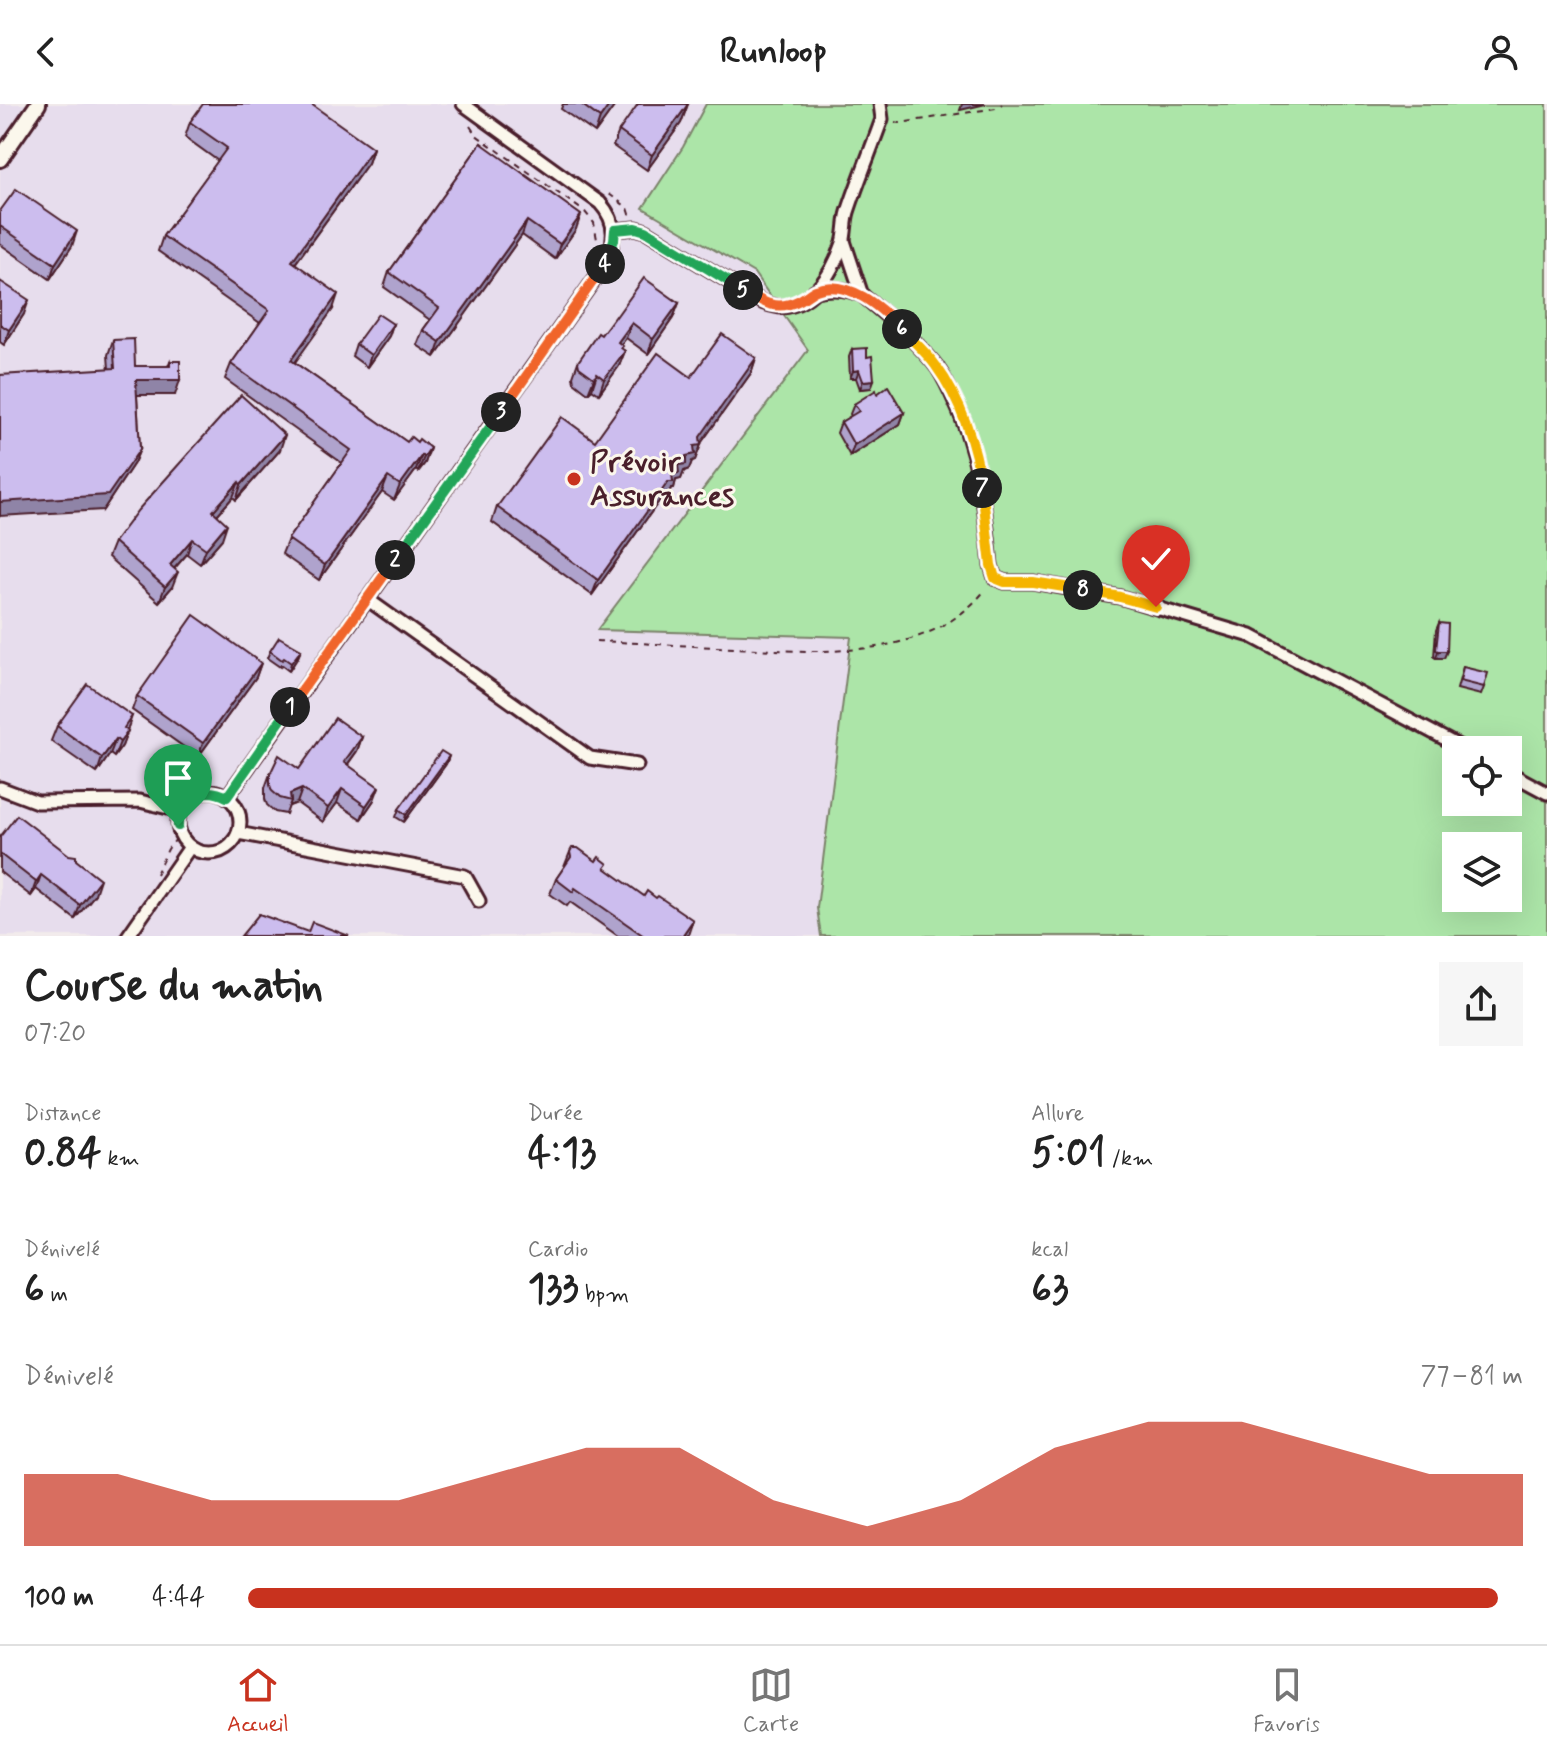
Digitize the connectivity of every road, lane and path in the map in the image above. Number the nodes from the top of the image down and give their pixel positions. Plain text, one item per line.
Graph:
1 (38, 104) edge
2 (880, 104) edge
3 (1002, 104) edge
4 (466, 106) edge
5 (882, 119) junction
6 (0, 159) edge
7 (608, 193) dead end
8 (614, 228) junction
9 (844, 240) junction
10 (598, 246) dead end
11 (814, 291) junction
12 (862, 295) junction
13 (995, 578) junction
14 (367, 599) junction
15 (596, 641) dead end
16 (1442, 737) edge
17 (637, 765) dead end
18 (1522, 780) edge
19 (0, 788) edge
20 (1547, 793) edge
21 (227, 797) junction
22 (180, 811) junction
23 (238, 833) junction
24 (190, 847) junction
25 (479, 901) dead end
26 (128, 936) edge

1 - 6 street
2 - 5 street
3 - 5 path
4 - 8 street
4 - 10 path
5 - 9 street
7 - 8 path
8 - 11 street
8 - 14 street
9 - 11 street
9 - 12 street
11 - 12 street
12 - 13 street
13 - 15 path
13 - 16 street
14 - 17 street
14 - 21 street
18 - 20 street
19 - 22 street
21 - 22 street
21 - 23 street
22 - 24 street
23 - 24 street
23 - 25 street
24 - 26 street

